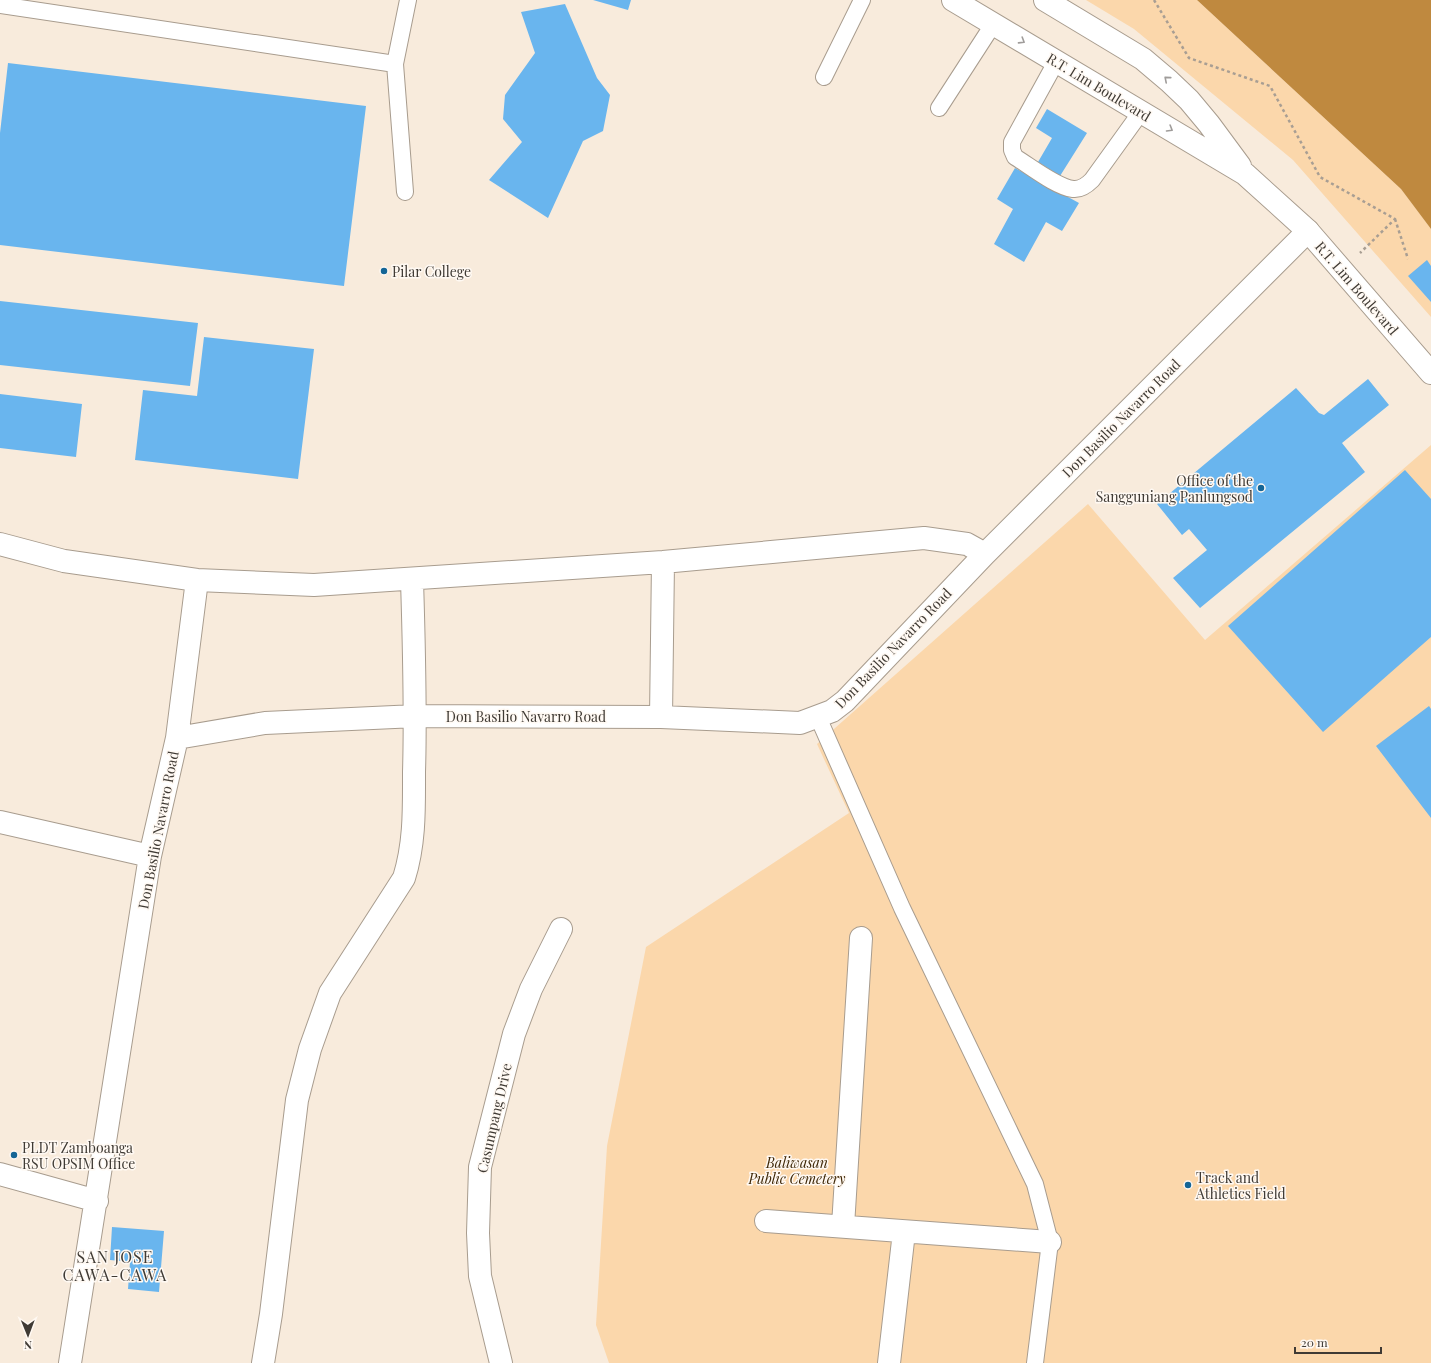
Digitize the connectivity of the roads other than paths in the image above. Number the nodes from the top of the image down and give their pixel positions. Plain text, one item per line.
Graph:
1 (408, 0) edge
2 (862, 0) edge
3 (953, 0) edge
4 (1045, 0) edge
5 (0, 5) edge
6 (994, 23) junction
7 (1056, 62) junction
8 (395, 64) junction
9 (824, 77) dead end
10 (939, 108) dead end
11 (1141, 112) junction
12 (1245, 174) junction
13 (405, 192) dead end
14 (1308, 231) junction
15 (1431, 373) edge
16 (0, 544) edge
17 (985, 554) junction
18 (663, 562) junction
19 (197, 580) junction
20 (412, 580) junction
21 (416, 716) junction
22 (660, 717) junction
23 (818, 717) junction
24 (177, 738) junction
25 (0, 822) edge
26 (150, 856) junction
27 (561, 929) dead end
28 (861, 938) dead end
29 (0, 1174) edge
30 (97, 1201) junction
31 (766, 1221) dead end
32 (843, 1226) junction
33 (904, 1232) junction
34 (1050, 1242) junction
35 (70, 1363) edge
36 (263, 1363) edge
37 (501, 1363) edge
38 (889, 1363) edge
39 (1035, 1363) edge

1 - 8 lane
2 - 9 lane
3 - 6 street, R.T. Lim Boulevard
12 -> 4 street, R.T. Lim Boulevard
5 - 8 lane
6 -> 7 street, R.T. Lim Boulevard
6 - 10 lane
7 - 11 street, R.T. Lim Boulevard
7 - 11 lane
8 - 13 lane
11 -> 12 street, R.T. Lim Boulevard
12 - 14 street, R.T. Lim Boulevard
14 - 15 street, R.T. Lim Boulevard
14 - 17 street, Don Basilio Navarro Road
16 - 19 street
17 - 18 street
17 - 23 street, Don Basilio Navarro Road
18 - 20 street
18 - 22 street
19 - 20 street
19 - 24 street
20 - 21 street
21 - 22 street, Don Basilio Navarro Road
21 - 24 street, Don Basilio Navarro Road
21 - 36 street
22 - 23 street, Don Basilio Navarro Road
23 - 34 lane
24 - 26 street, Don Basilio Navarro Road
25 - 26 street
26 - 30 street, Don Basilio Navarro Road
27 - 37 street, Casumpang Drive
28 - 32 street
29 - 30 street
30 - 35 street, Don Basilio Navarro Road
31 - 32 street
32 - 33 street
33 - 34 street
33 - 38 street
34 - 39 lane

